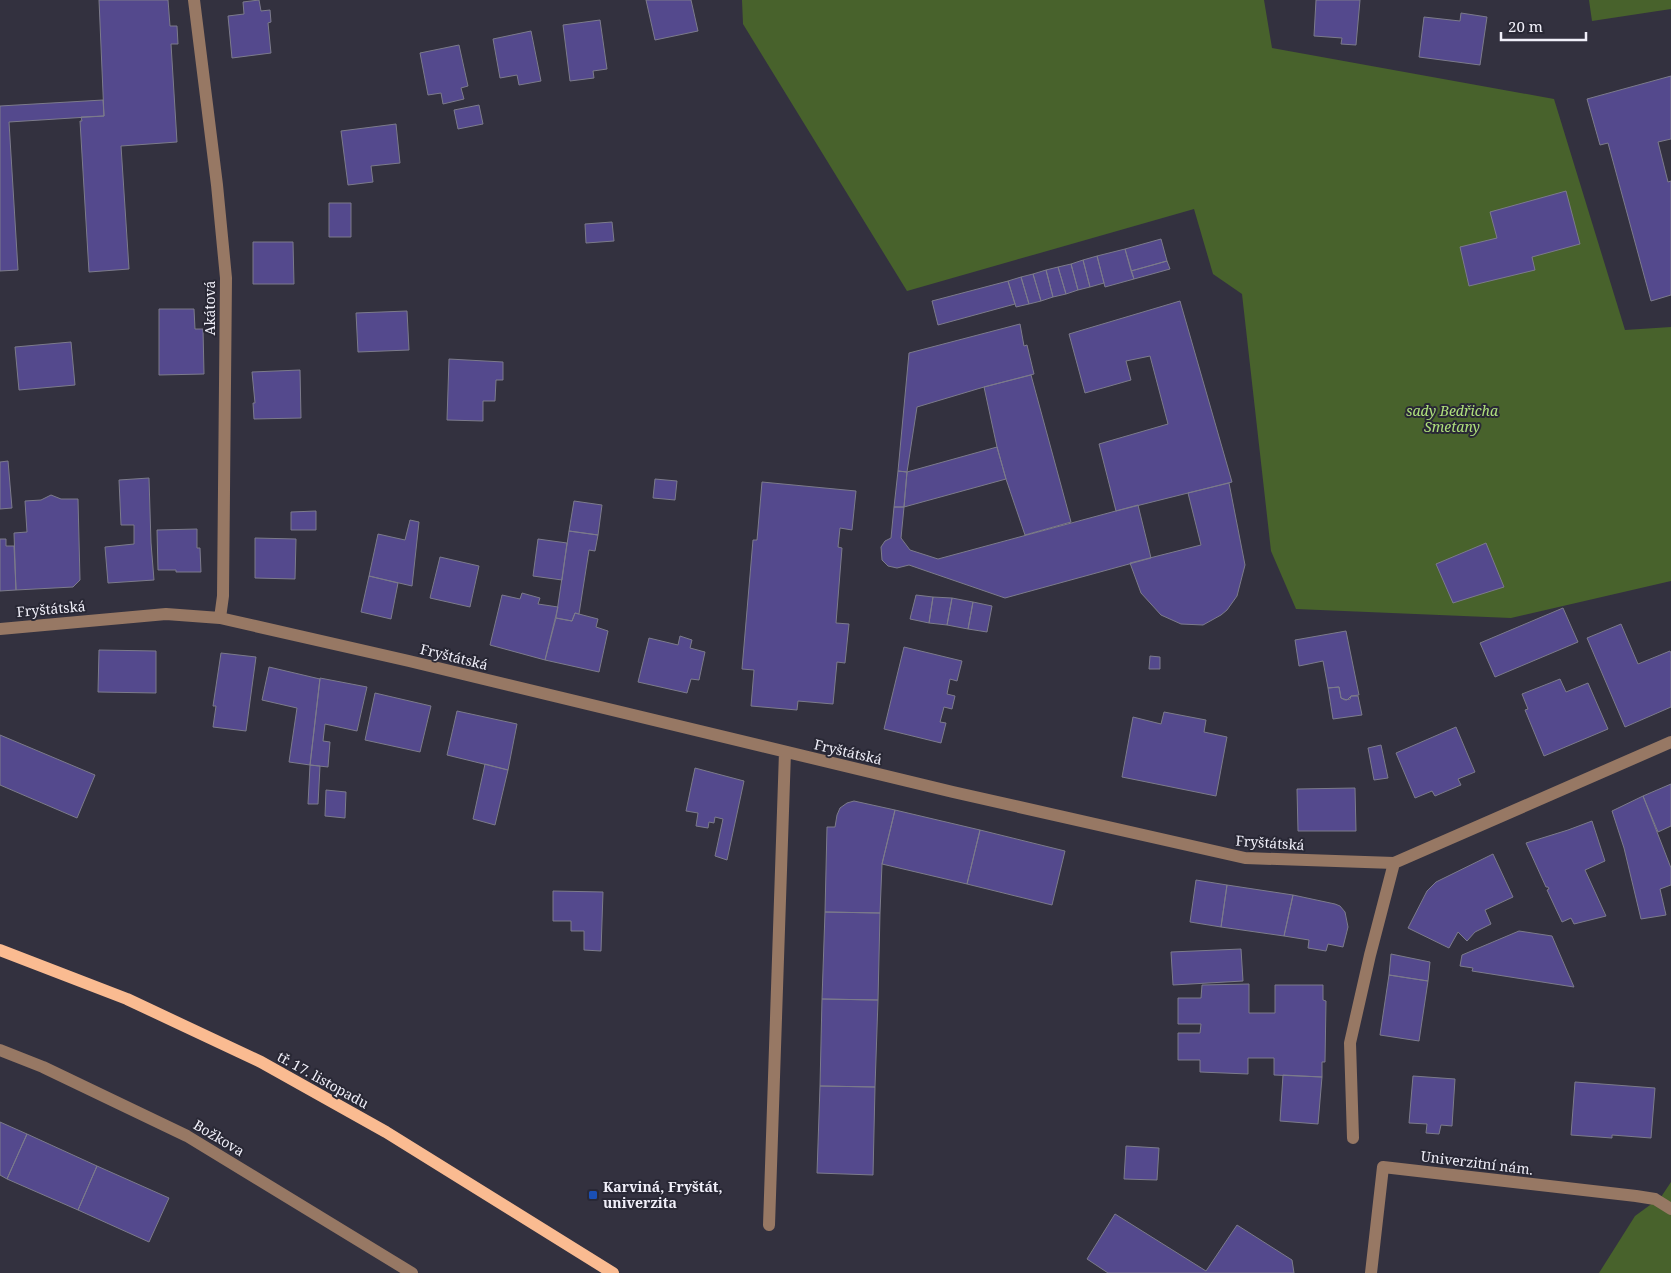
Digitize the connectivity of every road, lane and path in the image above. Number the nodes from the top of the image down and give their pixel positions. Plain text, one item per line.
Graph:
1 (194, 0) edge
2 (220, 618) junction
3 (0, 628) edge
4 (1671, 742) edge
5 (785, 752) junction
6 (1394, 863) junction
7 (0, 950) edge
8 (0, 1050) edge
9 (1353, 1138) dead end
10 (1671, 1209) edge
11 (769, 1225) dead end
12 (412, 1273) edge
13 (613, 1273) edge
14 (1372, 1273) edge

1 - 2 street, Akátová
2 - 3 street, Fryštátská
2 - 5 street, Fryštátská
4 - 6 street, Fryštátská
5 - 6 street, Fryštátská
5 - 11 street
6 - 9 street
7 - 13 main road, tř. 17. listopadu
8 - 12 street, Božkova
10 - 14 street, Univerzitní nám.

